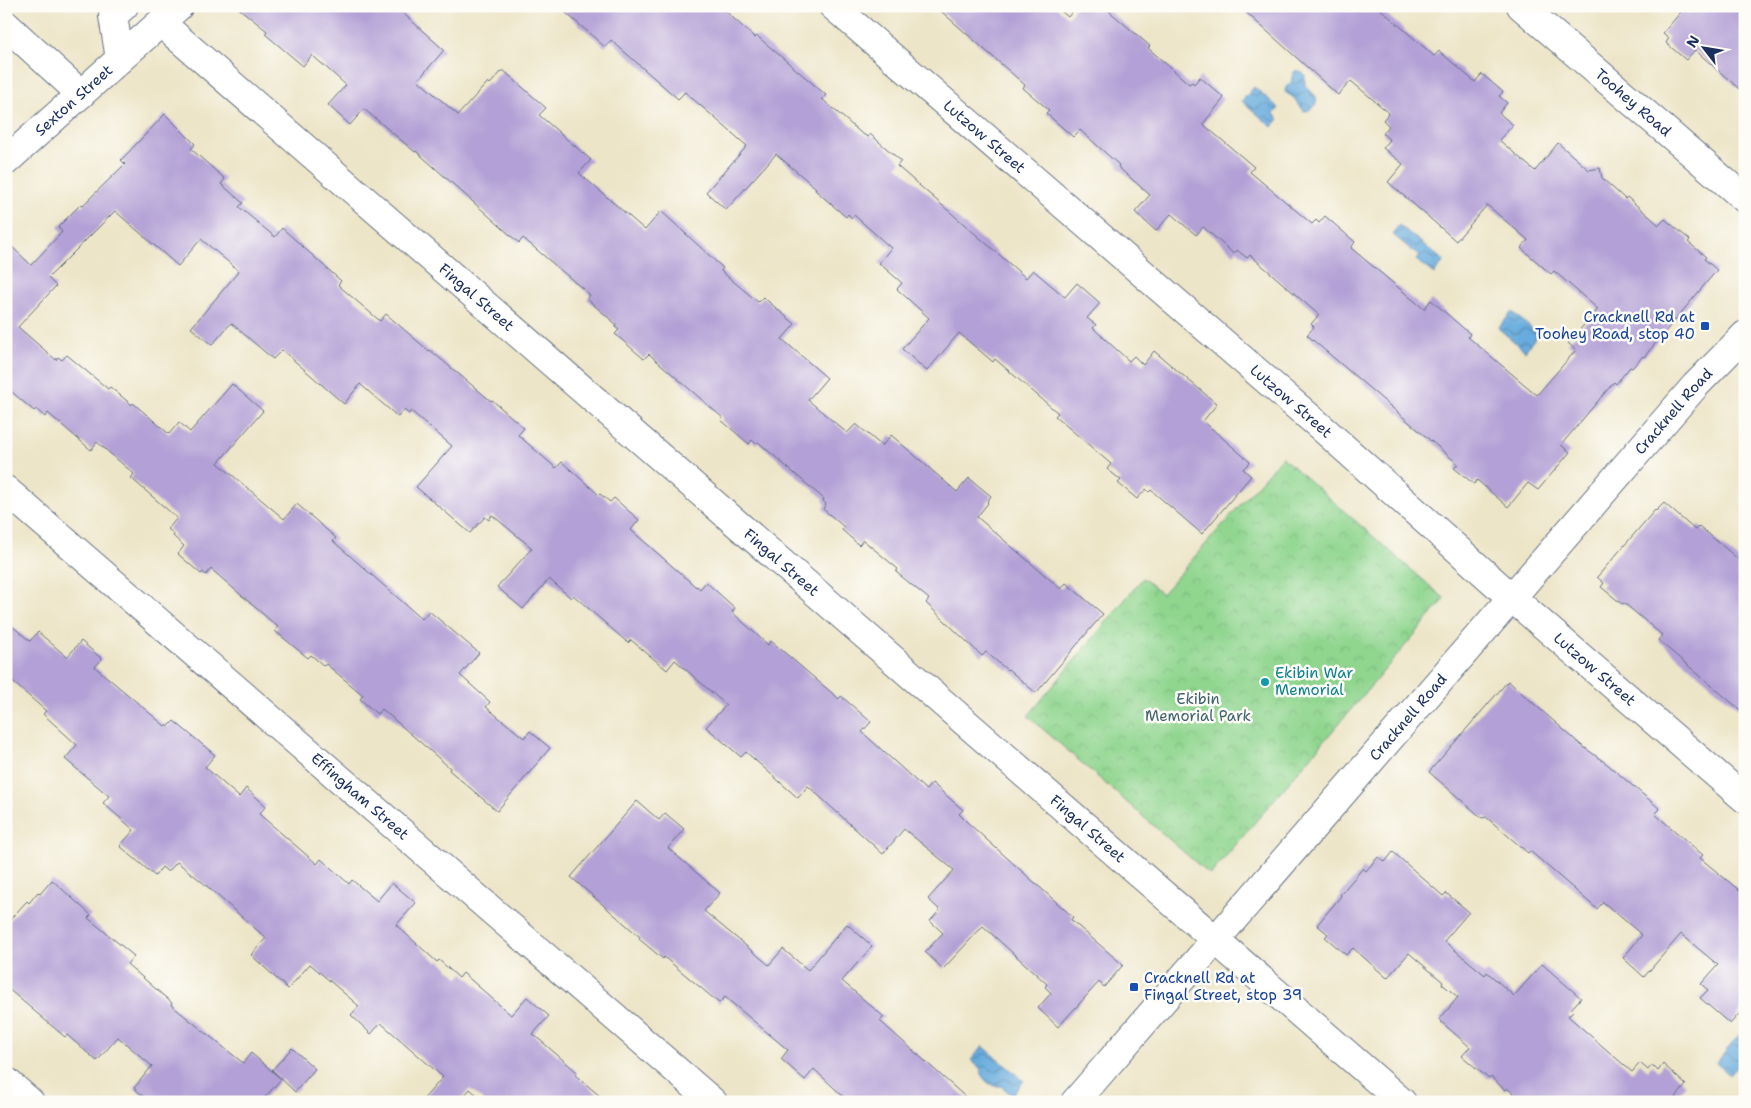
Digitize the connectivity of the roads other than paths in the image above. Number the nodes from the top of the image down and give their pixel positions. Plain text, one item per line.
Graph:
1 (124, 6) edge
2 (833, 6) edge
3 (1521, 6) edge
4 (170, 15) edge
5 (6, 25) edge
6 (120, 59) junction
7 (81, 94) junction
8 (6, 161) edge
9 (1745, 199) edge
10 (1745, 335) edge
11 (6, 490) edge
12 (1512, 598) junction
13 (1745, 799) edge
14 (1215, 940) junction
15 (6, 1082) edge
16 (30, 1102) edge
17 (713, 1102) edge
18 (1075, 1102) edge
19 (1402, 1102) edge

1 - 6 street, Sexton Street
2 - 12 street, Lutzow Street
3 - 9 street, Toohey Road
4 - 6 street, Sexton Street
4 - 14 street, Fingal Street
5 - 7 street
6 - 7 street, Sexton Street
7 - 8 street, Sexton Street
10 - 12 street, Cracknell Road
11 - 17 street, Effingham Street
12 - 13 street, Lutzow Street
12 - 14 street, Cracknell Road
14 - 18 street, Cracknell Road
14 - 19 street, Fingal Street
15 - 16 street

